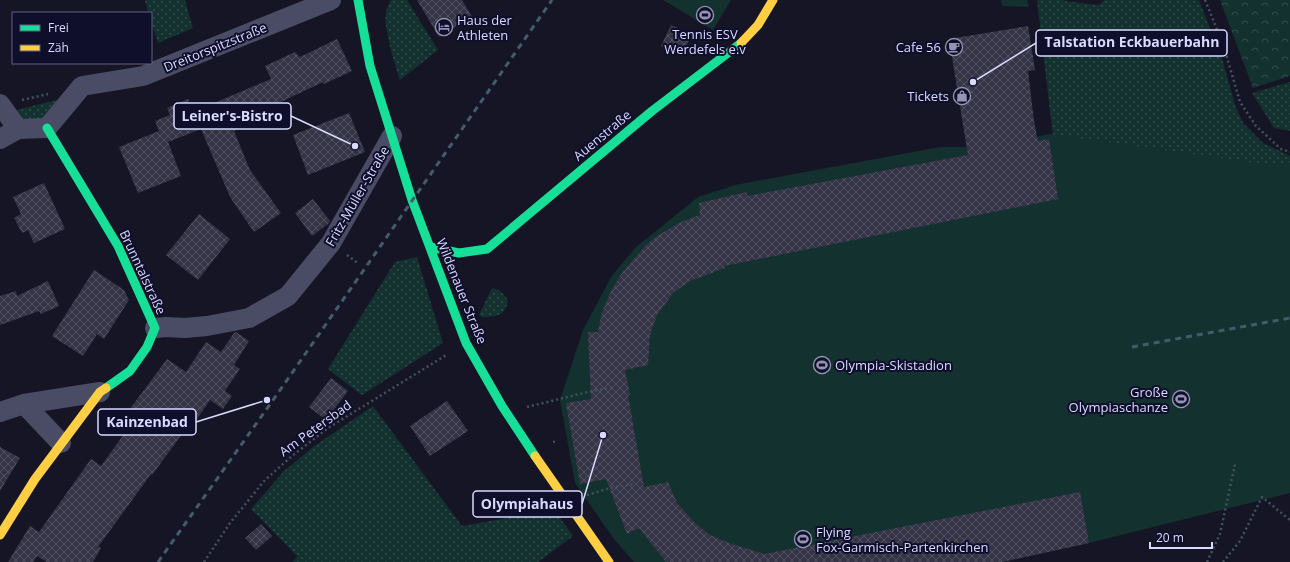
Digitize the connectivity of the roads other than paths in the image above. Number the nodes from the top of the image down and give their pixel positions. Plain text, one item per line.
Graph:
1 (330, 0) edge
2 (358, 0) edge
3 (773, 0) edge
4 (1, 105) edge
5 (47, 128) junction
6 (18, 129) junction
7 (392, 136) junction
8 (0, 139) edge
9 (430, 247) junction
10 (155, 328) junction
11 (100, 392) junction
12 (24, 404) junction
13 (0, 412) edge
14 (61, 443) junction
15 (0, 535) edge
16 (608, 562) edge

1 - 5 street, Dreitorspitzstraße
2 - 7 street, Wildenauer Straße
3 - 9 street, Auenstraße
4 - 6 street
5 - 6 street
5 - 10 street, Brunntalstraße
6 - 8 street
7 - 9 street, Wildenauer Straße
7 - 10 street, Fritz-Müller-Straße
9 - 16 street, Wildenauer Straße
10 - 11 street, Brunntalstraße
11 - 12 street
11 - 14 street, Brunntalstraße
12 - 13 street
12 - 14 street
14 - 15 street, Brunntalstraße

